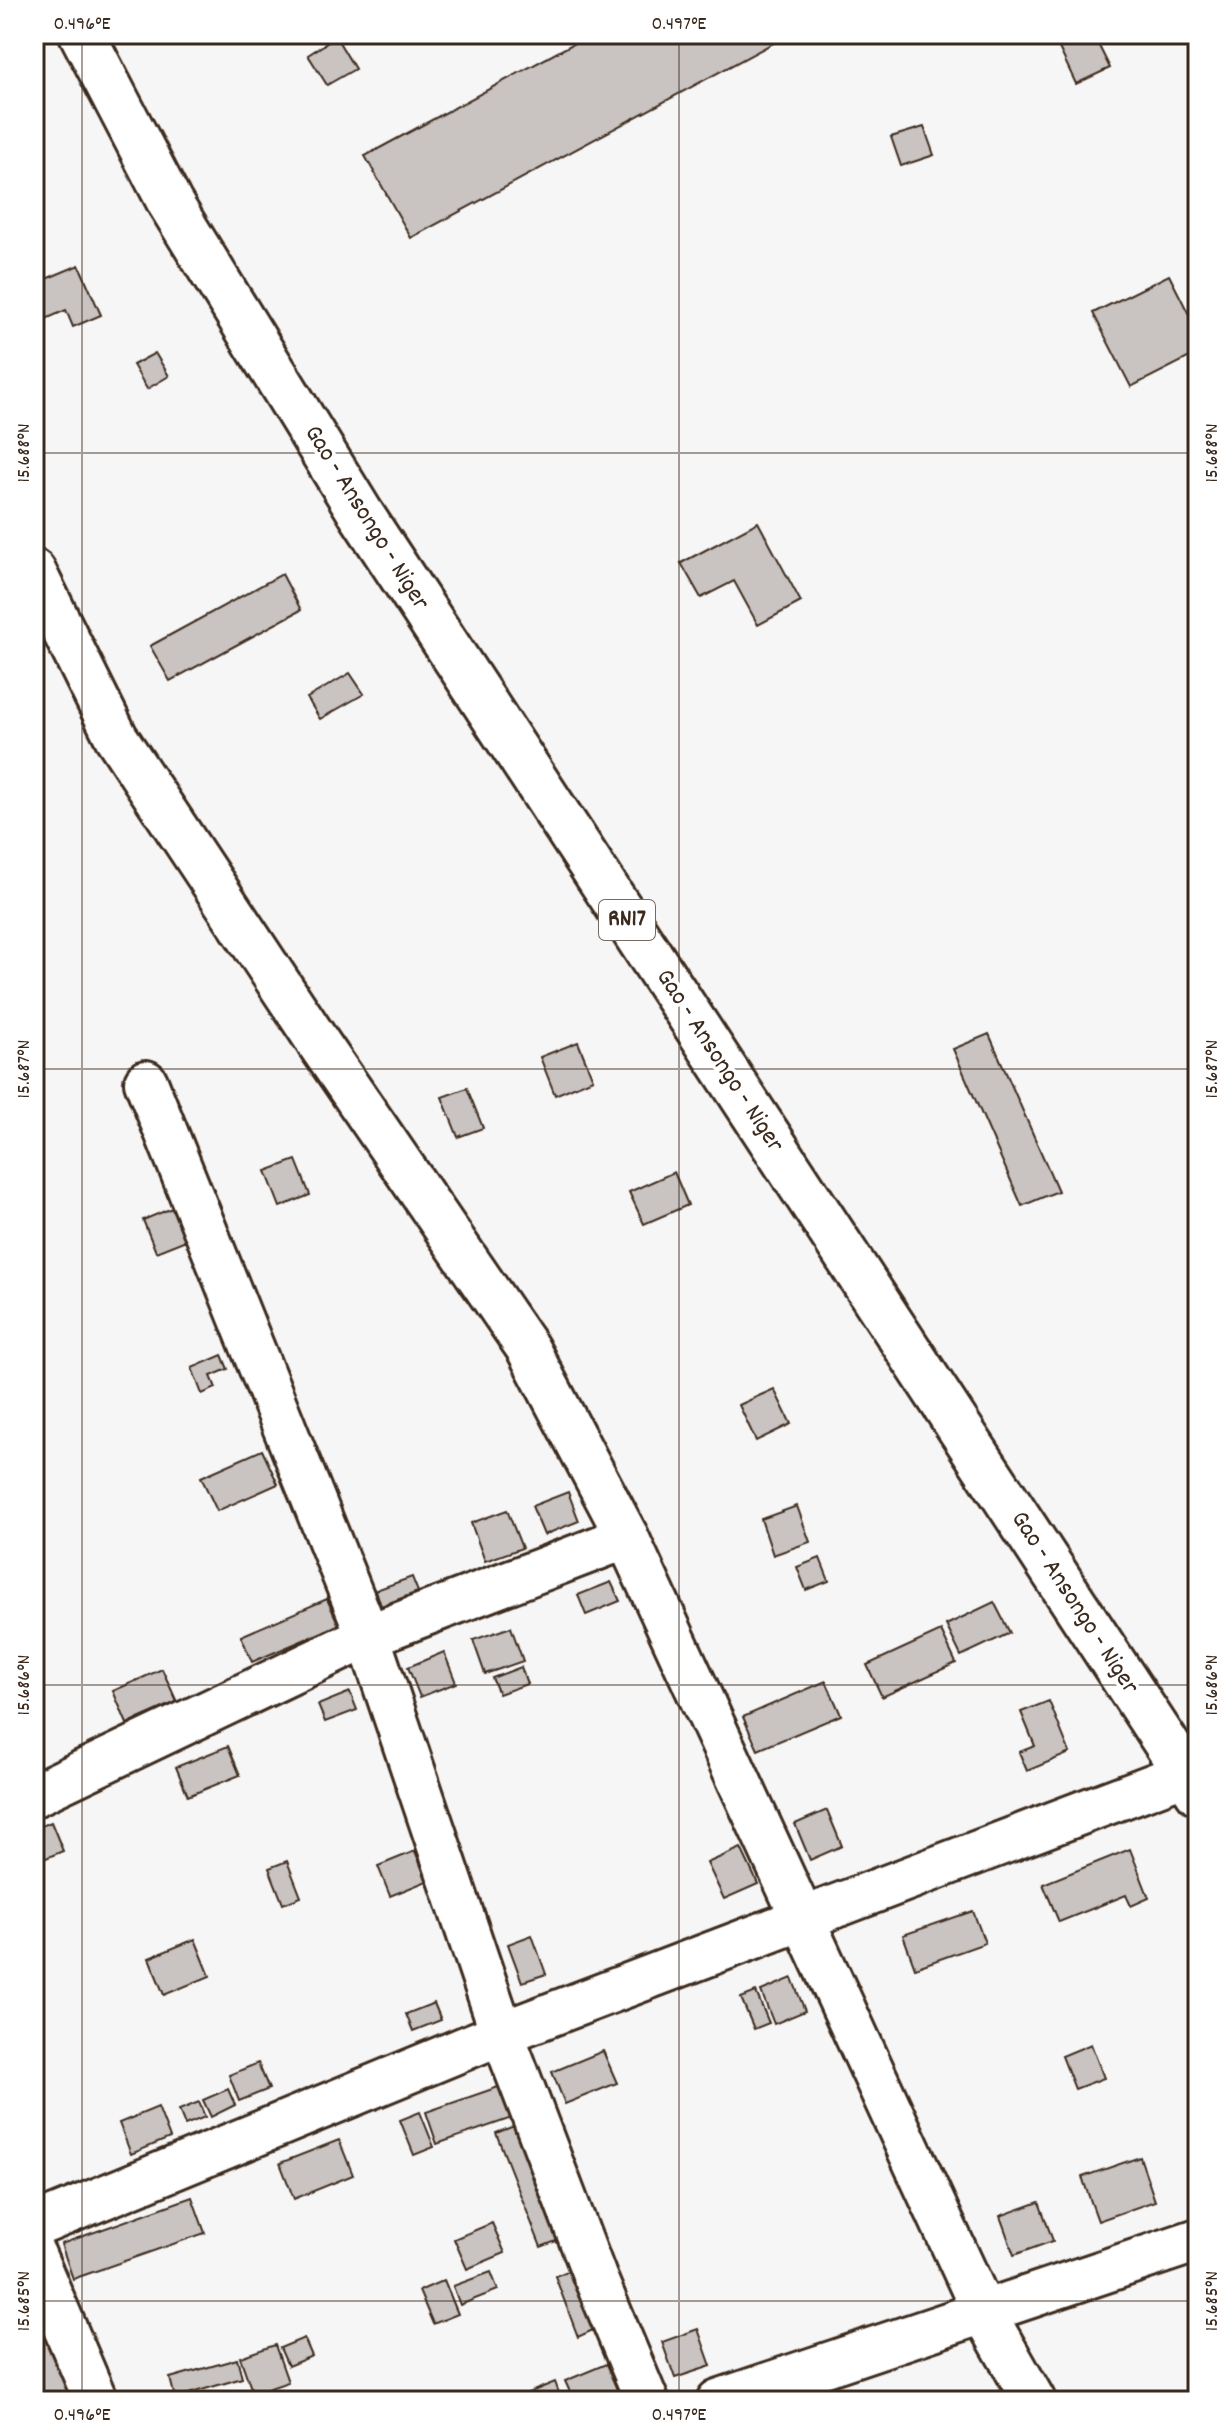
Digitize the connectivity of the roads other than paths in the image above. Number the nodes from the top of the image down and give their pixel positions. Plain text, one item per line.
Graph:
1 (82, 34) edge
2 (34, 571) edge
3 (146, 1082) dead end
4 (627, 1537) junction
5 (368, 1636) junction
6 (1192, 1782) edge
7 (34, 1795) edge
8 (801, 1921) junction
9 (502, 2033) junction
10 (34, 2226) edge
11 (1198, 2240) edge
12 (34, 2255) edge
13 (983, 2311) junction
14 (96, 2401) edge
15 (647, 2401) edge
16 (718, 2401) edge
17 (1034, 2401) edge

1 - 6 main road, Gao - Ansongo - Niger / RN17
2 - 4 street
3 - 5 street
4 - 5 street
4 - 8 street
5 - 7 street
5 - 9 street
6 - 8 street
8 - 9 street
8 - 13 street
9 - 10 street
9 - 15 street
11 - 13 street
12 - 14 street
13 - 16 street
13 - 17 street

